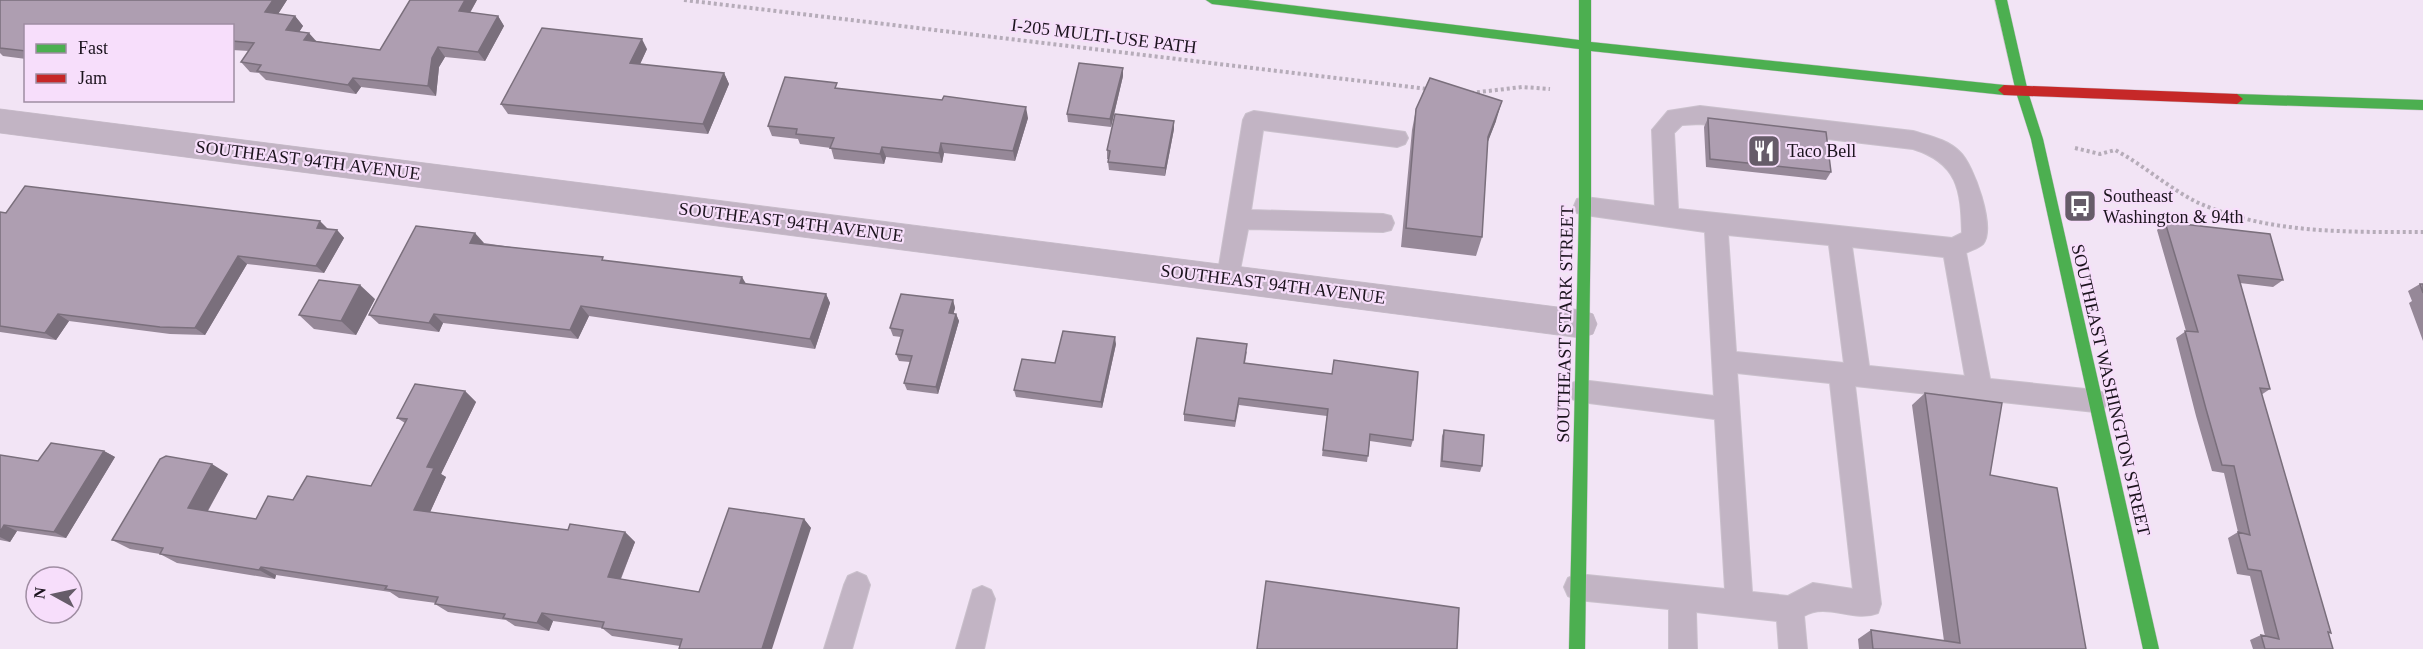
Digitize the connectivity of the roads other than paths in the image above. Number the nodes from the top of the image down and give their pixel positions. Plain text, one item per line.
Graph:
1 (1212, 0) edge
2 (1585, 0) edge
3 (2001, 0) edge
4 (1585, 45) junction
5 (2022, 92) junction
6 (2423, 105) edge
7 (0, 122) edge
8 (1397, 138) dead end
9 (1585, 206) junction
10 (1667, 217) junction
11 (1239, 219) junction
12 (1383, 223) dead end
13 (1716, 224) junction
14 (1839, 236) junction
15 (1954, 248) junction
16 (1229, 278) junction
17 (1581, 324) junction
18 (1723, 361) junction
19 (1850, 375) junction
20 (1980, 389) junction
21 (1581, 391) junction
22 (2095, 401) junction
23 (1726, 409) junction
24 (857, 585) dead end
25 (1577, 586) junction
26 (1682, 598) junction
27 (982, 599) dead end
28 (1739, 603) junction
29 (1790, 609) junction
30 (838, 649) edge
31 (970, 649) edge
32 (1577, 649) edge
33 (1683, 649) edge
34 (1793, 649) edge
35 (2151, 649) edge

1 - 4 main road
2 - 4 main road, SOUTHEAST STARK STREET
3 - 5 main road, SOUTHEAST WASHINGTON STREET
4 - 5 main road
4 - 9 main road, SOUTHEAST STARK STREET
5 - 6 main road
5 - 22 main road, SOUTHEAST WASHINGTON STREET
7 - 16 street, SOUTHEAST 94TH AVENUE
8 - 11 lane
9 - 10 lane
9 - 17 main road, SOUTHEAST STARK STREET
10 - 13 lane
10 - 15 lane
11 - 12 lane
11 - 16 lane
13 - 14 lane
13 - 18 lane
14 - 15 lane
14 - 19 lane
15 - 20 lane
16 - 17 street, SOUTHEAST 94TH AVENUE
17 - 21 main road, SOUTHEAST STARK STREET
18 - 19 lane
18 - 23 lane
19 - 20 lane
19 - 29 lane
20 - 22 lane
21 - 23 lane
21 - 25 main road, SOUTHEAST STARK STREET
22 - 35 main road, SOUTHEAST WASHINGTON STREET
23 - 28 lane
24 - 30 lane
25 - 26 lane
25 - 32 main road, SOUTHEAST STARK STREET
26 - 28 lane
26 - 33 lane
27 - 31 lane
28 - 29 lane
29 - 34 lane

